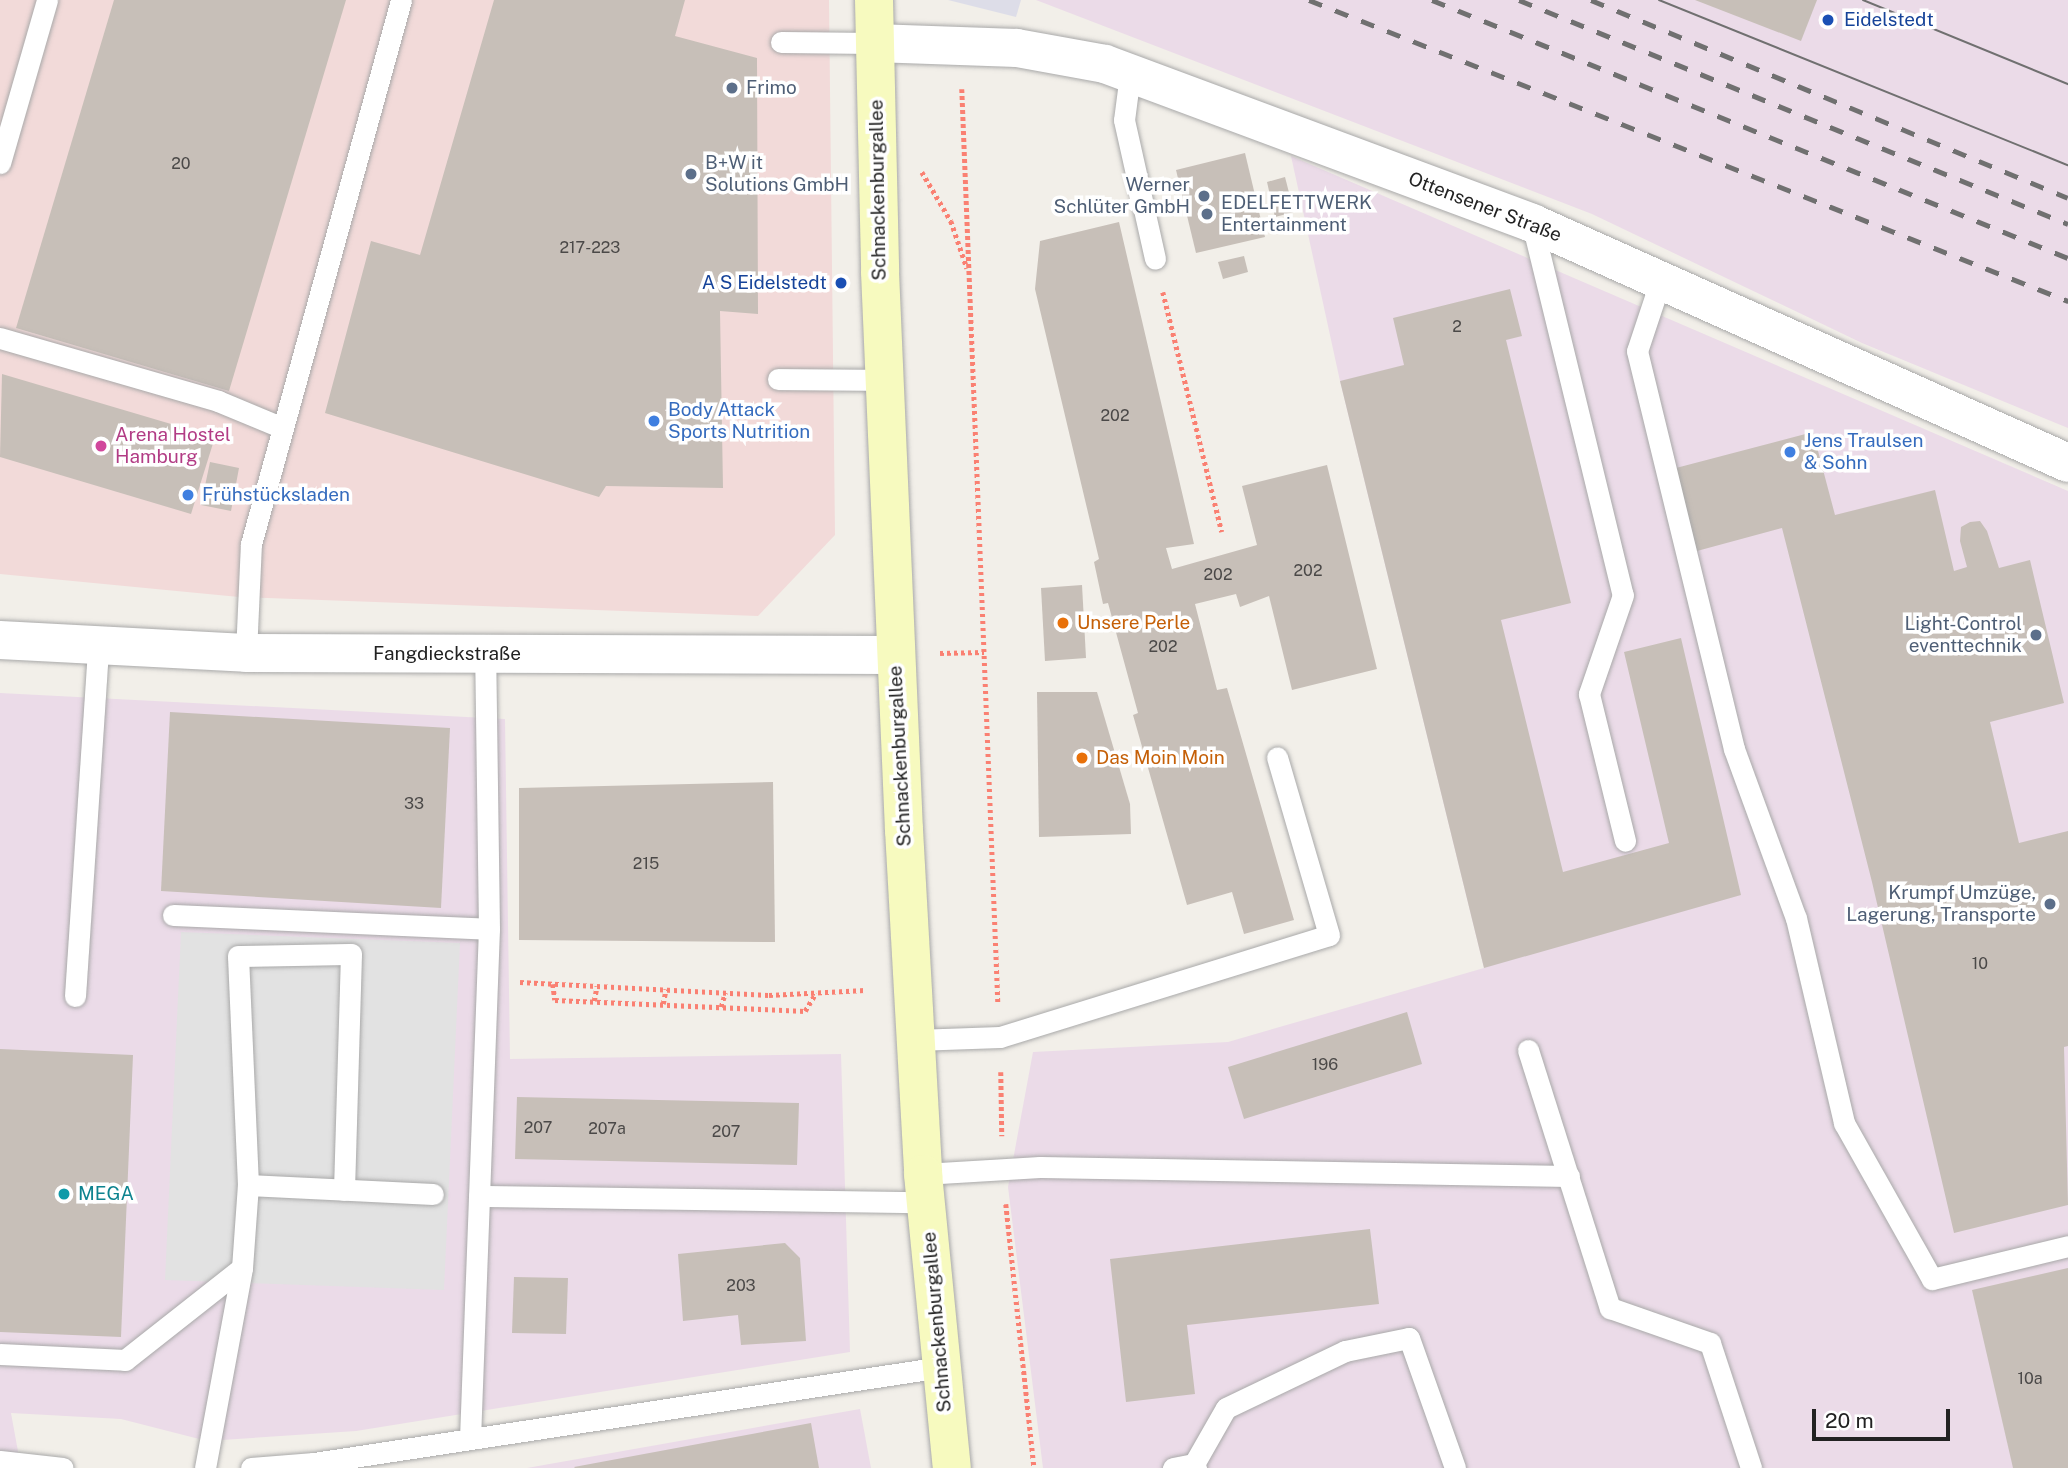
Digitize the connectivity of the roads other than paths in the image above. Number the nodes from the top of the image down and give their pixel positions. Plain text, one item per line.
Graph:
1 (47, 0) edge
2 (401, 0) edge
3 (874, 0) edge
4 (781, 42) dead end
5 (874, 43) junction
6 (1130, 74) junction
7 (0, 163) edge
8 (1532, 223) junction
9 (1155, 259) road end
10 (1661, 279) junction
11 (0, 338) edge
12 (778, 379) dead end
13 (885, 380) junction
14 (283, 428) junction
15 (2068, 464) edge
16 (0, 640) edge
17 (97, 647) junction
18 (246, 653) junction
19 (485, 654) junction
20 (894, 655) junction
21 (1277, 757) dead end
22 (1625, 841) dead end
23 (173, 915) dead end
24 (489, 929) junction
25 (75, 996) dead end
26 (915, 1040) junction
27 (1528, 1050) dead end
28 (1569, 1176) junction
29 (248, 1185) junction
30 (924, 1188) junction
31 (344, 1190) junction
32 (433, 1194) dead end
33 (479, 1196) junction
34 (2068, 1246) edge
35 (242, 1268) junction
36 (0, 1354) edge
37 (941, 1367) junction
38 (470, 1439) junction
39 (0, 1461) edge
40 (1195, 1466) edge
41 (63, 1468) edge
42 (205, 1468) edge
43 (251, 1468) edge
44 (952, 1468) edge
45 (1173, 1468) edge
46 (1455, 1468) edge
47 (1751, 1468) edge

1 - 7 lane
2 - 14 lane
3 - 5 street, Schnackenburgallee
4 - 5 lane
5 - 6 street, Ottensener Straße
5 - 13 street, Schnackenburgallee
6 - 8 street, Ottensener Straße
6 - 9 lane
8 - 10 street, Ottensener Straße
8 - 22 lane
10 - 15 street, Ottensener Straße
10 - 34 lane
11 - 14 lane
12 - 13 lane
13 - 20 street, Schnackenburgallee
14 - 18 lane
16 - 17 street, Fangdieckstraße
17 - 18 street, Fangdieckstraße
17 - 25 lane
18 - 19 street, Fangdieckstraße
19 - 20 street, Fangdieckstraße
19 - 24 lane
20 - 26 street, Schnackenburgallee
21 - 26 lane
23 - 24 lane
24 - 33 lane
26 - 30 street, Schnackenburgallee
27 - 28 lane
28 - 30 lane
28 - 47 lane
29 - 31 lane
29 - 31 lane
29 - 35 lane
30 - 33 lane
30 - 37 street, Schnackenburgallee
31 - 32 lane
33 - 38 lane
35 - 36 lane
35 - 42 lane
37 - 38 lane
37 - 44 street, Schnackenburgallee
38 - 43 lane
39 - 41 lane
40 - 45 lane
40 - 46 lane

